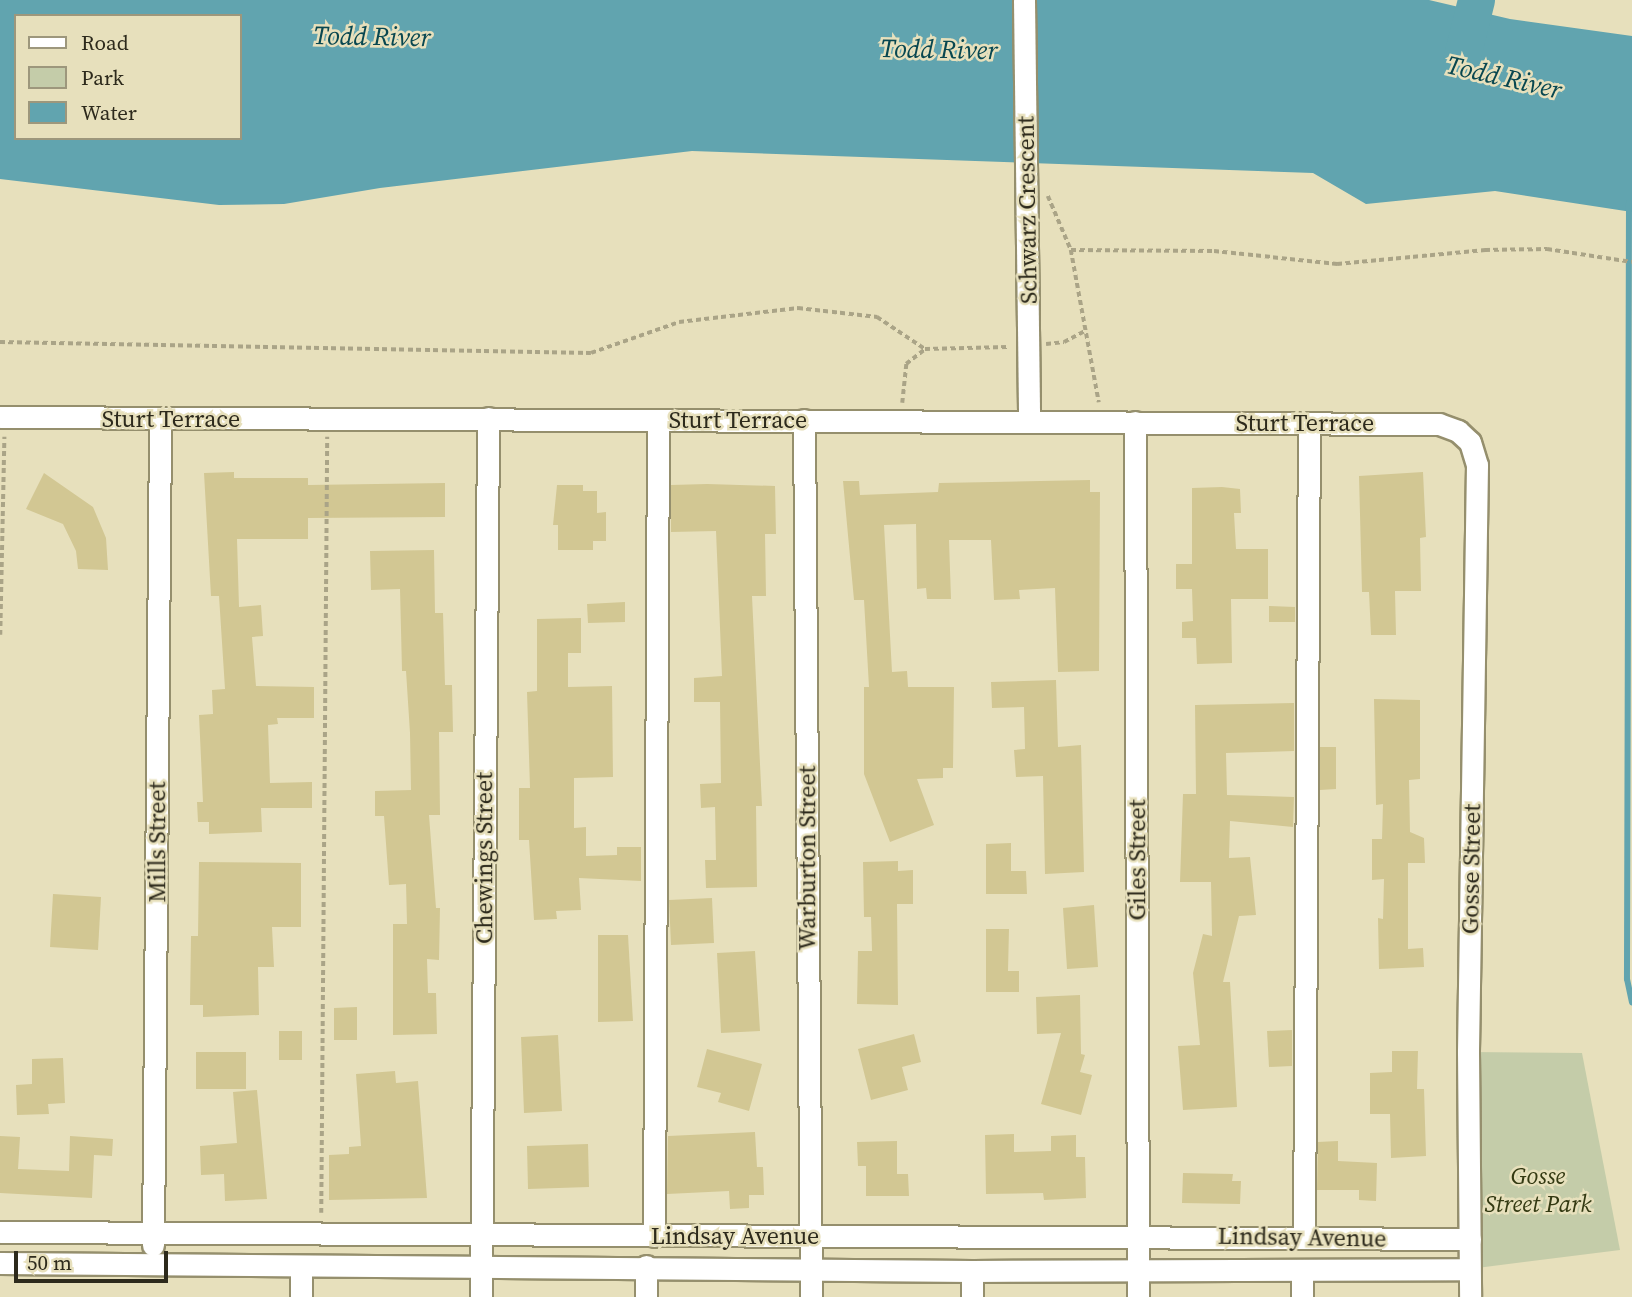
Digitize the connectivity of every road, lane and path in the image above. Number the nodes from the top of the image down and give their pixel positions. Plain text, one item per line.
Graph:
1 (1024, 0) edge
2 (1047, 193) dead end
3 (1071, 250) junction
4 (1632, 262) edge
5 (1086, 331) junction
6 (0, 342) edge
7 (1028, 346) junction
8 (925, 349) junction
9 (2, 417) edge
10 (327, 417) junction
11 (488, 418) junction
12 (901, 419) junction
13 (160, 420) junction
14 (804, 420) junction
15 (1029, 420) junction
16 (658, 421) junction
17 (1103, 422) junction
18 (1135, 422) junction
19 (1309, 424) junction
20 (1470, 442) joint
21 (0, 635) edge
22 (0, 1232) edge
23 (153, 1233) junction
24 (321, 1234) junction
25 (1139, 1235) junction
26 (654, 1236) junction
27 (811, 1236) junction
28 (481, 1237) junction
29 (1304, 1237) junction
30 (1470, 1238) junction
31 (0, 1263) edge
32 (152, 1264) junction
33 (646, 1266) junction
34 (301, 1267) junction
35 (481, 1268) junction
36 (1138, 1268) junction
37 (811, 1269) junction
38 (1469, 1269) junction
39 (1302, 1270) junction
40 (972, 1271) junction
41 (301, 1297) edge
42 (481, 1297) edge
43 (646, 1297) edge
44 (811, 1297) edge
45 (972, 1297) edge
46 (1138, 1297) edge
47 (1302, 1297) edge
48 (1470, 1297) edge

1 - 7 street, Schwarz Crescent
2 - 3 path
3 - 4 path
3 - 5 path
5 - 7 path
5 - 17 path
6 - 8 path
7 - 8 path
7 - 15 street, Schwarz Crescent
8 - 12 path
9 - 13 street, Sturt Terrace
9 - 21 path
10 - 11 street, Sturt Terrace
10 - 13 street, Sturt Terrace
10 - 24 path
11 - 16 street, Sturt Terrace
11 - 28 street, Chewings Street
12 - 14 street, Sturt Terrace
12 - 15 street, Sturt Terrace
13 - 23 street, Mills Street
14 - 16 street, Sturt Terrace
14 - 27 street, Warburton Street
15 - 17 street, Sturt Terrace
16 - 26 street
17 - 18 street, Sturt Terrace
18 - 19 street, Sturt Terrace
18 - 25 street, Giles Street
19 - 20 street, Sturt Terrace
19 - 29 street
20 - 30 street, Gosse Street
22 - 23 street, Lindsay Avenue
23 - 24 street, Lindsay Avenue
23 - 32 street, Mills Street
24 - 28 street, Lindsay Avenue
25 - 27 street, Lindsay Avenue
25 - 29 street, Lindsay Avenue
25 - 36 street, Giles Street
26 - 27 street, Lindsay Avenue
26 - 28 street, Lindsay Avenue
27 - 37 street, Warburton Street
28 - 35 street, Chewings Street
29 - 30 street, Lindsay Avenue
30 - 38 street, Gosse Street
31 - 32 street, Lindsay Avenue
32 - 34 street, Lindsay Avenue
33 - 35 street, Lindsay Avenue
33 - 37 street, Lindsay Avenue
33 - 43 street
34 - 35 street, Lindsay Avenue
34 - 41 street
35 - 42 street, Chewings Street
36 - 39 street, Lindsay Avenue
36 - 40 street, Lindsay Avenue
36 - 46 street, Giles Street
37 - 40 street, Lindsay Avenue
37 - 44 street, Warburton Street
38 - 39 street, Lindsay Avenue
38 - 48 street, Gosse Street
39 - 47 street
40 - 45 street

